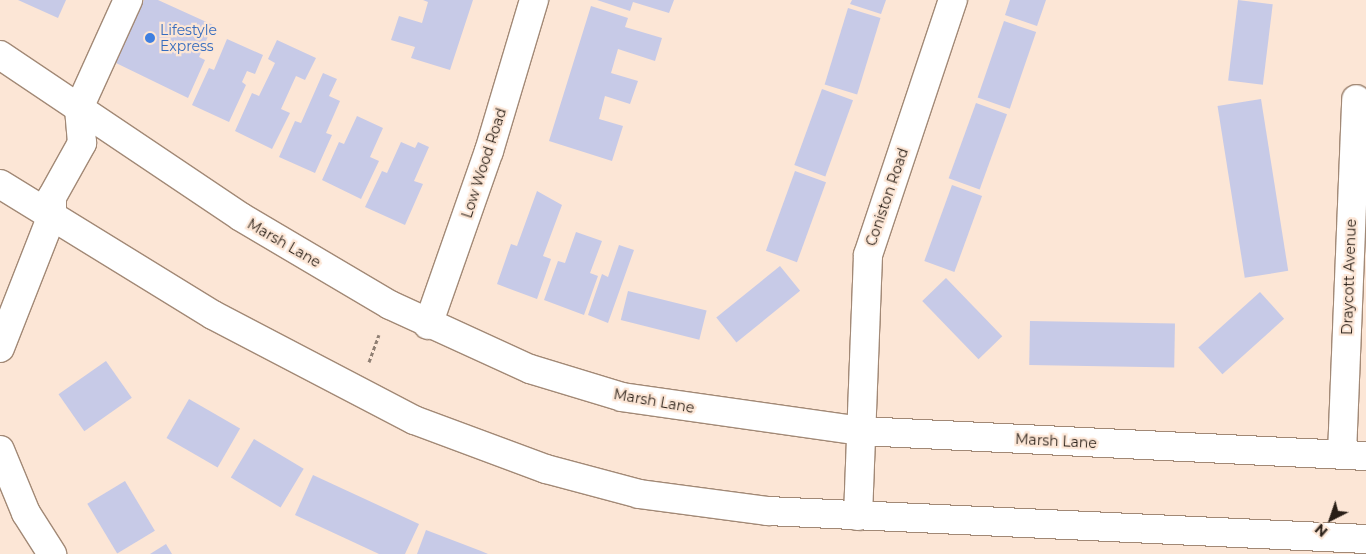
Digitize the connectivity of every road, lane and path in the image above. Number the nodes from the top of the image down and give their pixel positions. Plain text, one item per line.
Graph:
1 (128, 0) edge
2 (534, 0) edge
3 (953, 0) edge
4 (0, 55) edge
5 (1356, 99) dead end
6 (79, 108) junction
7 (0, 184) edge
8 (52, 215) junction
9 (390, 305) junction
10 (428, 325) junction
11 (0, 348) edge
12 (358, 390) junction
13 (861, 431) junction
14 (0, 450) edge
15 (1354, 455) edge
16 (858, 516) junction
17 (1366, 539) edge
18 (52, 554) edge

1 - 6 main road
2 - 10 main road, Low Wood Road
3 - 13 main road, Coniston Road
4 - 6 main road, Marsh Lane
5 - 15 main road, Draycott Avenue
6 - 8 main road
6 - 9 main road, Marsh Lane
7 - 8 main road
8 - 11 main road
8 - 12 main road
9 - 10 main road, Marsh Lane
9 - 12 path
10 - 13 main road, Marsh Lane
12 - 16 main road
13 - 15 main road, Marsh Lane
13 - 16 main road, Coniston Road
14 - 18 main road
16 - 17 main road

